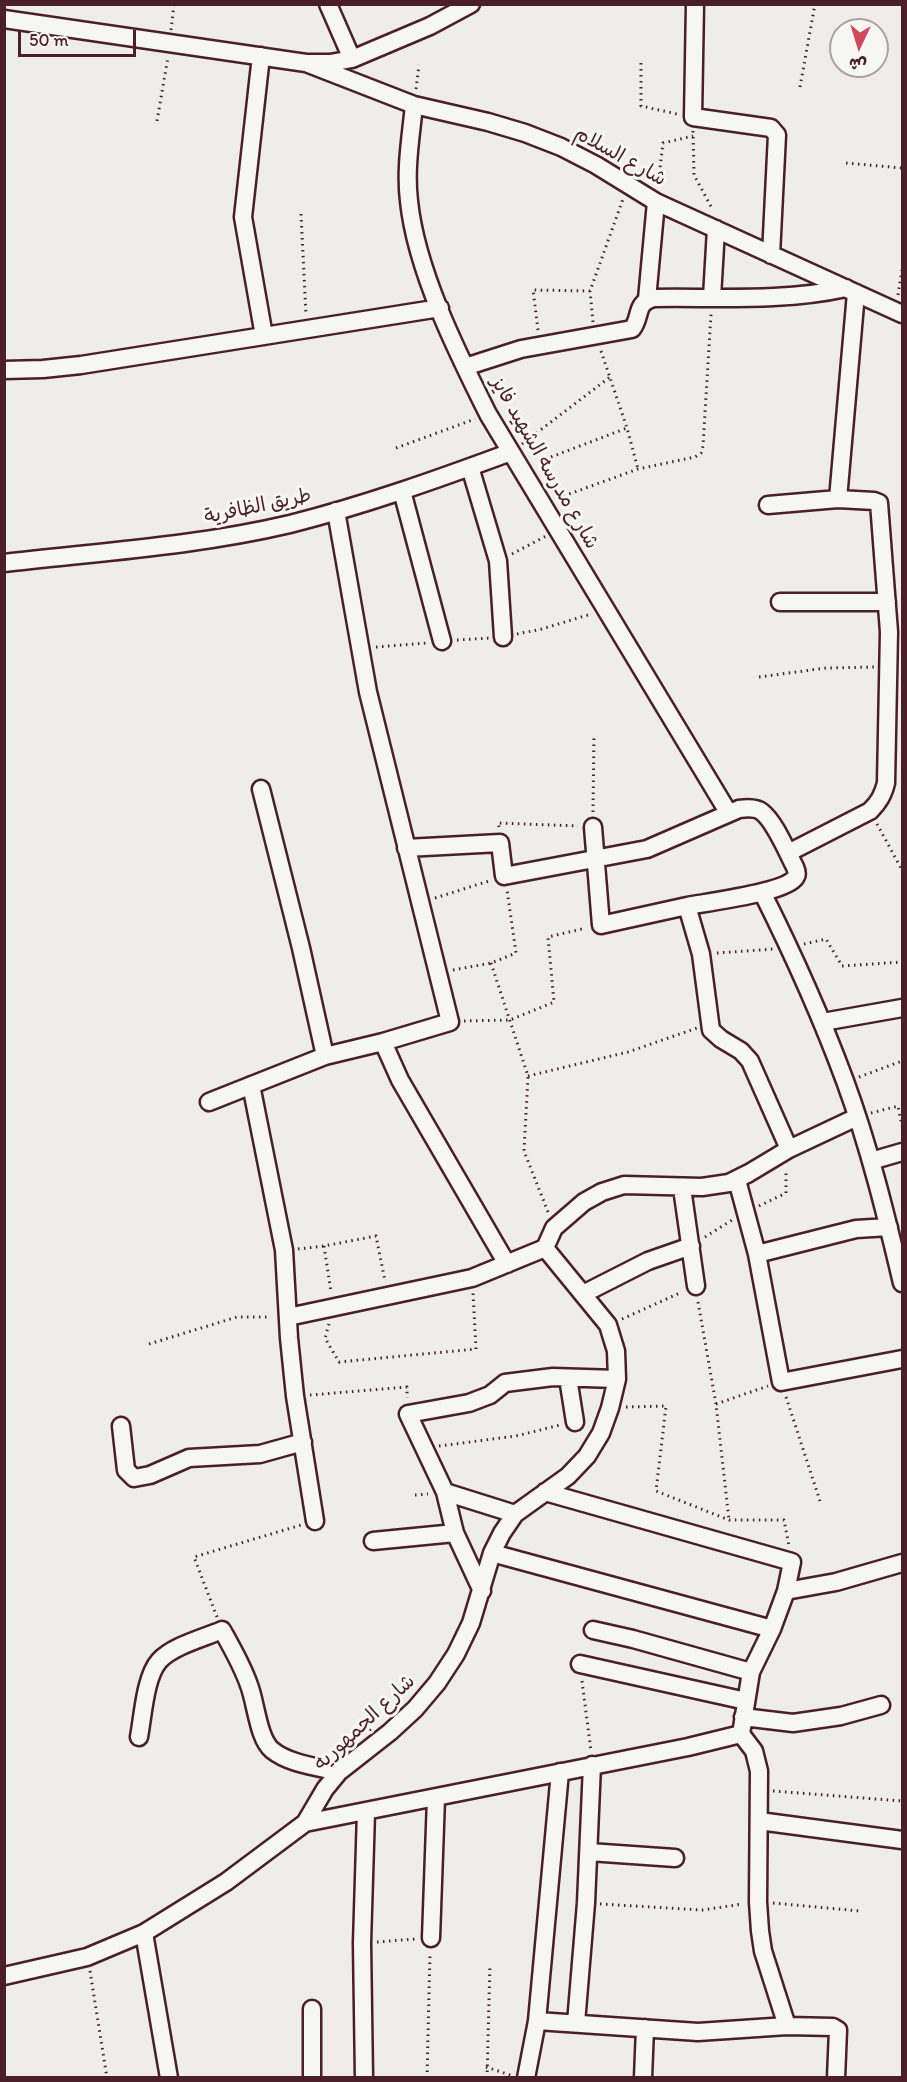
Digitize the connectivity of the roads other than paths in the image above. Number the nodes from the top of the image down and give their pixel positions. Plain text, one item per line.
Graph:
1 (328, 4) edge
2 (471, 4) edge
3 (695, 4) edge
4 (4, 19) edge
5 (261, 56) junction
6 (352, 59) junction
7 (306, 63) junction
8 (414, 105) junction
9 (656, 202) junction
10 (716, 230) junction
11 (771, 255) junction
12 (851, 291) junction
13 (712, 297) junction
14 (647, 299) junction
15 (440, 308) junction
16 (899, 312) edge
17 (264, 336) junction
18 (465, 367) junction
19 (4, 370) edge
20 (511, 452) junction
21 (470, 468) junction
22 (402, 490) junction
23 (838, 499) junction
24 (768, 505) dead end
25 (336, 512) junction
26 (4, 563) edge
27 (780, 602) dead end
28 (887, 602) junction
29 (503, 637) road end
30 (442, 641) road end
31 (903, 778) edge
32 (886, 783) junction
33 (261, 789) dead end
34 (728, 812) junction
35 (593, 827) road end
36 (406, 848) junction
37 (788, 853) junction
38 (595, 858) junction
39 (762, 892) junction
40 (687, 906) junction
41 (903, 1008) edge
42 (823, 1022) junction
43 (383, 1042) junction
44 (325, 1056) junction
45 (251, 1085) junction
46 (209, 1102) dead end
47 (857, 1117) junction
48 (789, 1149) junction
49 (903, 1152) edge
50 (871, 1161) junction
51 (737, 1179) junction
52 (681, 1188) junction
53 (889, 1227) junction
54 (691, 1246) junction
55 (545, 1248) junction
56 (757, 1254) junction
57 (507, 1264) junction
58 (903, 1283) edge
59 (696, 1286) road end
60 (584, 1294) junction
61 (288, 1317) junction
62 (903, 1359) edge
63 (568, 1377) junction
64 (617, 1378) junction
65 (576, 1422) road end
66 (121, 1426) dead end
67 (303, 1442) junction
68 (445, 1492) junction
69 (545, 1492) junction
70 (515, 1514) junction
71 (315, 1521) road end
72 (455, 1533) junction
73 (372, 1541) dead end
74 (492, 1553) junction
75 (903, 1563) edge
76 (482, 1591) junction
77 (786, 1592) junction
78 (772, 1629) junction
79 (593, 1630) dead end
80 (580, 1664) road end
81 (751, 1672) junction
82 (881, 1705) dead end
83 (745, 1709) junction
84 (741, 1734) junction
85 (139, 1737) dead end
86 (592, 1765) junction
87 (339, 1772) junction
88 (560, 1772) junction
89 (436, 1798) junction
90 (366, 1812) junction
91 (759, 1821) junction
92 (305, 1823) junction
93 (903, 1840) edge
94 (589, 1852) junction
95 (675, 1858) dead end
96 (144, 1934) junction
97 (431, 1938) road end
98 (4, 1976) edge
99 (312, 2009) dead end
100 (537, 2021) junction
101 (576, 2023) junction
102 (787, 2026) junction
103 (645, 2028) junction
104 (168, 2078) edge
105 (312, 2078) edge
106 (364, 2078) edge
107 (526, 2078) edge
108 (643, 2078) edge
109 (836, 2078) edge

1 - 6 street
2 - 6 street
3 - 11 street
4 - 5 street
5 - 7 street
5 - 17 street
6 - 7 street
7 - 8 street, شارع السلام
8 - 9 street, شارع السلام
8 - 15 street, شارع مدرسه الشهيد فايز
9 - 10 street, شارع السلام
9 - 14 street
10 - 11 street, شارع السلام
10 - 13 street
11 - 12 street, شارع السلام
12 - 13 street
12 - 16 street, شارع السلام
12 - 23 street
13 - 14 street
14 - 18 street
15 - 17 street
15 - 18 street, شارع مدرسه الشهيد فايز
17 - 19 street
18 - 20 street, شارع مدرسه الشهيد فايز
20 - 21 street, طريق الظافرية
20 - 34 street, شارع مدرسه الشهيد فايز
21 - 22 street, طريق الظافرية
21 - 29 street
22 - 25 street, طريق الظافرية
22 - 30 street
23 - 24 street
23 - 28 street
25 - 26 street, طريق الظافرية
25 - 36 street
27 - 28 street
28 - 32 street
31 - 32 street
32 - 37 street
33 - 44 street
34 - 37 street
34 - 38 street
35 - 38 street
36 - 38 street
36 - 43 street
37 - 39 street
38 - 40 street
39 - 40 street
39 - 42 street
40 - 48 street
41 - 42 street
42 - 47 street
43 - 44 street
43 - 57 street
44 - 45 street
45 - 46 street
45 - 61 street
47 - 48 street
47 - 50 street
48 - 51 street
49 - 50 street
50 - 53 street
51 - 52 street
51 - 56 street
52 - 54 street
52 - 55 street
53 - 56 street
53 - 58 street
54 - 59 street
54 - 60 street
55 - 57 street
55 - 60 street, شارع الجمهوريه
56 - 62 street
57 - 61 street
60 - 64 street, شارع الجمهوريه
61 - 67 street
63 - 64 street
63 - 65 street
63 - 68 street
64 - 69 street, شارع الجمهوريه
66 - 67 street
67 - 71 street
68 - 70 street
68 - 72 street
69 - 70 street, شارع الجمهوريه
69 - 77 street
70 - 74 street, شارع الجمهوريه
72 - 73 street
72 - 76 street
74 - 76 street, شارع الجمهوريه
74 - 78 street
75 - 77 street
76 - 87 street, شارع الجمهوريه
77 - 78 street
78 - 81 street
79 - 81 street
80 - 83 street
81 - 83 street
82 - 83 street
83 - 84 street
84 - 86 street
84 - 91 street
85 - 87 street
86 - 88 street
86 - 94 street
87 - 92 street, شارع الجمهوريه
88 - 89 street
88 - 100 street
89 - 90 street
89 - 97 street
90 - 92 street
90 - 106 street
91 - 93 street
91 - 102 street
92 - 96 street, شارع الجمهوريه
94 - 95 street
94 - 101 street
96 - 98 street, شارع الجمهوريه
96 - 104 street
99 - 105 street
100 - 101 street
100 - 107 street
101 - 103 street
102 - 103 street
102 - 109 street
103 - 108 street

